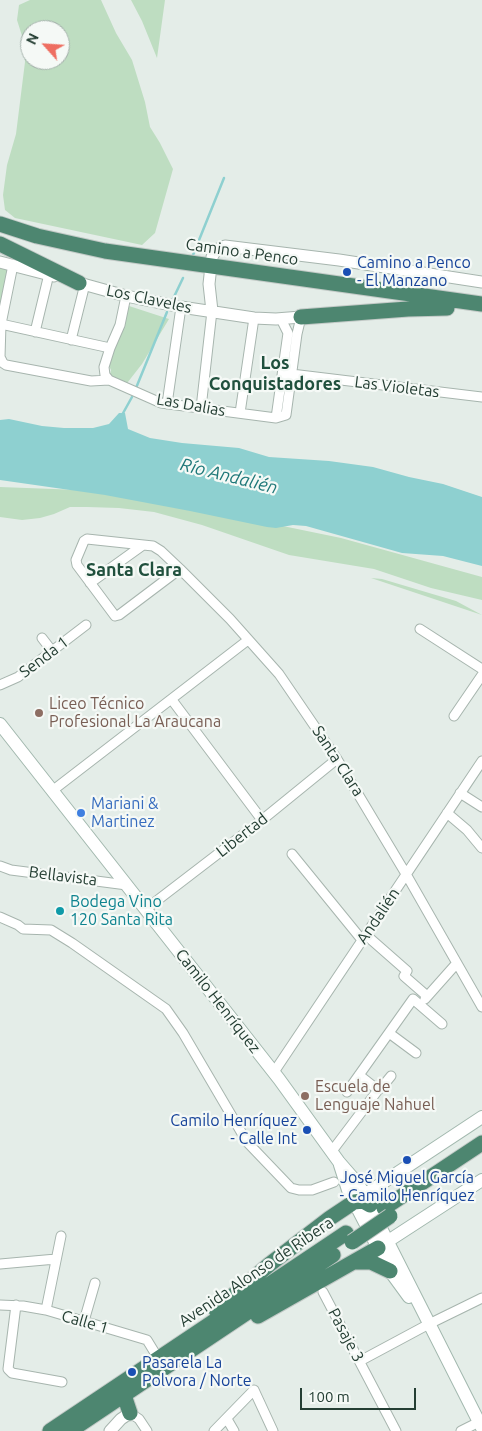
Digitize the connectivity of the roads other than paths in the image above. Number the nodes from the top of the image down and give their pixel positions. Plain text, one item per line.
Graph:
1 (0, 224) edge
2 (0, 233) edge
3 (0, 244) edge
4 (0, 262) edge
5 (13, 265) junction
6 (210, 269) junction
7 (49, 274) junction
8 (482, 282) edge
9 (82, 284) junction
10 (126, 296) junction
11 (482, 304) edge
12 (180, 307) junction
13 (447, 308) junction
14 (212, 311) junction
15 (482, 313) edge
16 (302, 317) junction
17 (254, 318) junction
18 (282, 319) junction
19 (1, 324) edge
20 (35, 332) junction
21 (72, 340) junction
22 (110, 348) junction
23 (287, 373) junction
24 (109, 380) junction
25 (482, 397) edge
26 (167, 404) junction
27 (201, 408) junction
28 (240, 413) junction
29 (143, 545) junction
30 (180, 569) junction
31 (90, 583) junction
32 (86, 625) dead end
33 (420, 628) dead end
34 (42, 638) dead end
35 (248, 640) junction
36 (52, 652) junction
37 (482, 670) edge
38 (482, 675) edge
39 (0, 684) edge
40 (172, 700) junction
41 (454, 716) dead end
42 (0, 724) edge
43 (337, 759) junction
44 (482, 761) edge
45 (52, 792) junction
46 (460, 793) junction
47 (482, 807) edge
48 (447, 813) junction
49 (262, 820) junction
50 (482, 848) edge
51 (292, 854) dead end
52 (0, 866) edge
53 (406, 874) junction
54 (127, 884) junction
55 (146, 909) junction
56 (0, 917) edge
57 (364, 938) junction
58 (457, 963) junction
59 (427, 996) junction
60 (417, 1002) junction
61 (482, 1007) edge
62 (442, 1024) dead end
63 (389, 1033) junction
64 (416, 1053) dead end
65 (274, 1072) junction
66 (359, 1075) junction
67 (391, 1076) dead end
68 (378, 1090) junction
69 (347, 1092) dead end
70 (482, 1117) edge
71 (482, 1143) edge
72 (332, 1151) junction
73 (482, 1155) edge
74 (482, 1180) edge
75 (334, 1182) dead end
76 (373, 1205) junction
77 (408, 1229) junction
78 (61, 1236) dead end
79 (380, 1242) junction
80 (56, 1259) junction
81 (354, 1262) junction
82 (0, 1264) edge
83 (394, 1266) junction
84 (95, 1283) dead end
85 (323, 1292) dead end
86 (482, 1298) edge
87 (0, 1305) edge
88 (16, 1306) junction
89 (46, 1310) junction
90 (84, 1322) junction
91 (429, 1324) junction
92 (168, 1357) junction
93 (360, 1361) junction
94 (62, 1382) dead end
95 (124, 1395) junction
96 (130, 1413) junction
97 (226, 1418) junction
98 (480, 1425) edge
99 (50, 1431) edge
100 (70, 1431) edge
101 (110, 1431) edge
102 (147, 1431) edge
103 (214, 1431) edge
104 (234, 1431) edge
105 (273, 1431) edge
106 (396, 1431) edge
107 (461, 1431) edge

1 - 6 highway, Camino a Penco
2 - 6 highway, Camino a Penco
3 - 9 highway
4 - 5 street, Los Claveles
5 - 7 street, Los Claveles
5 - 19 street
6 - 8 street
6 - 11 highway, Camino a Penco
6 - 13 highway, Camino a Penco
6 - 14 street
7 - 9 street, Los Claveles
7 - 20 street
9 - 10 street, Los Claveles
9 - 21 street
10 - 12 street, Los Claveles
10 - 22 street
12 - 14 street, Los Claveles
12 - 26 street
13 - 15 highway, Camino a Penco
13 - 16 highway
14 - 17 street, Los Claveles
14 - 27 street
16 - 18 street, Los Claveles
16 - 23 street
17 - 18 street, Los Claveles
17 - 28 street
18 - 23 street
19 - 20 street
19 - 24 street
20 - 21 street
21 - 22 street
22 - 24 street
23 - 25 street, Las Violetas
23 - 28 street, Las Dalias
24 - 26 street, Las Dalias
26 - 27 street, Las Dalias
27 - 28 street, Las Dalias
29 - 30 street, Santa Clara
29 - 31 street
29 - 31 street
30 - 31 street
30 - 35 street, Santa Clara
32 - 36 street, Senda 1
33 - 37 street
34 - 36 street
35 - 40 street
35 - 43 street, Santa Clara
36 - 39 street, Senda 1
38 - 41 street
40 - 45 street
40 - 49 street
42 - 45 main road, Camilo Henríquez
43 - 49 street, Libertad
43 - 53 street, Santa Clara
44 - 46 street, Andalién
45 - 54 main road, Camilo Henríquez
46 - 47 street
46 - 48 street, Andalién
48 - 50 street
48 - 53 street, Andalién
49 - 55 street, Libertad
51 - 57 street
52 - 54 street, Bellavista
53 - 57 street, Andalién
53 - 58 street, Santa Clara
54 - 55 main road, Camilo Henríquez
55 - 65 main road, Camilo Henríquez
56 - 75 street
57 - 59 street
57 - 65 street, Andalién
58 - 59 street
58 - 61 street, Santa Clara
59 - 60 street
60 - 62 street
60 - 63 street
63 - 64 street
63 - 66 street
65 - 72 main road, Camilo Henríquez
66 - 68 street
66 - 69 street
67 - 68 street
68 - 72 street
70 - 76 main road
71 - 76 highway, Avenida Alonso de Ribera
72 - 76 main road, Camilo Henríquez
73 - 76 highway, Avenida Alonso de Ribera
74 - 77 main road
76 - 79 main road, Camilo Henríquez
76 - 92 highway, Avenida Alonso de Ribera
76 - 92 highway
77 - 79 main road
77 - 83 main road
78 - 80 street
79 - 81 highway
79 - 83 main road, Camilo Henríquez
80 - 82 street
80 - 89 street
81 - 83 highway
81 - 92 highway
83 - 91 main road, Camilo Henríquez
84 - 90 street
85 - 93 street, Pasaje 3
86 - 91 street
87 - 88 street, Calle 1
88 - 89 street, Calle 1
88 - 94 street
89 - 90 street, Calle 1
90 - 92 street, Calle 1
91 - 93 street
91 - 98 main road, Camilo Henríquez
92 - 95 highway, Avenida Alonso de Ribera
92 - 99 highway, Avenida Alonso de Ribera
93 - 106 street, Pasaje 3
95 - 96 highway
95 - 100 highway, Avenida Alonso de Ribera
96 - 101 street
96 - 102 street
97 - 103 street
97 - 104 street
97 - 105 street
98 - 107 street

